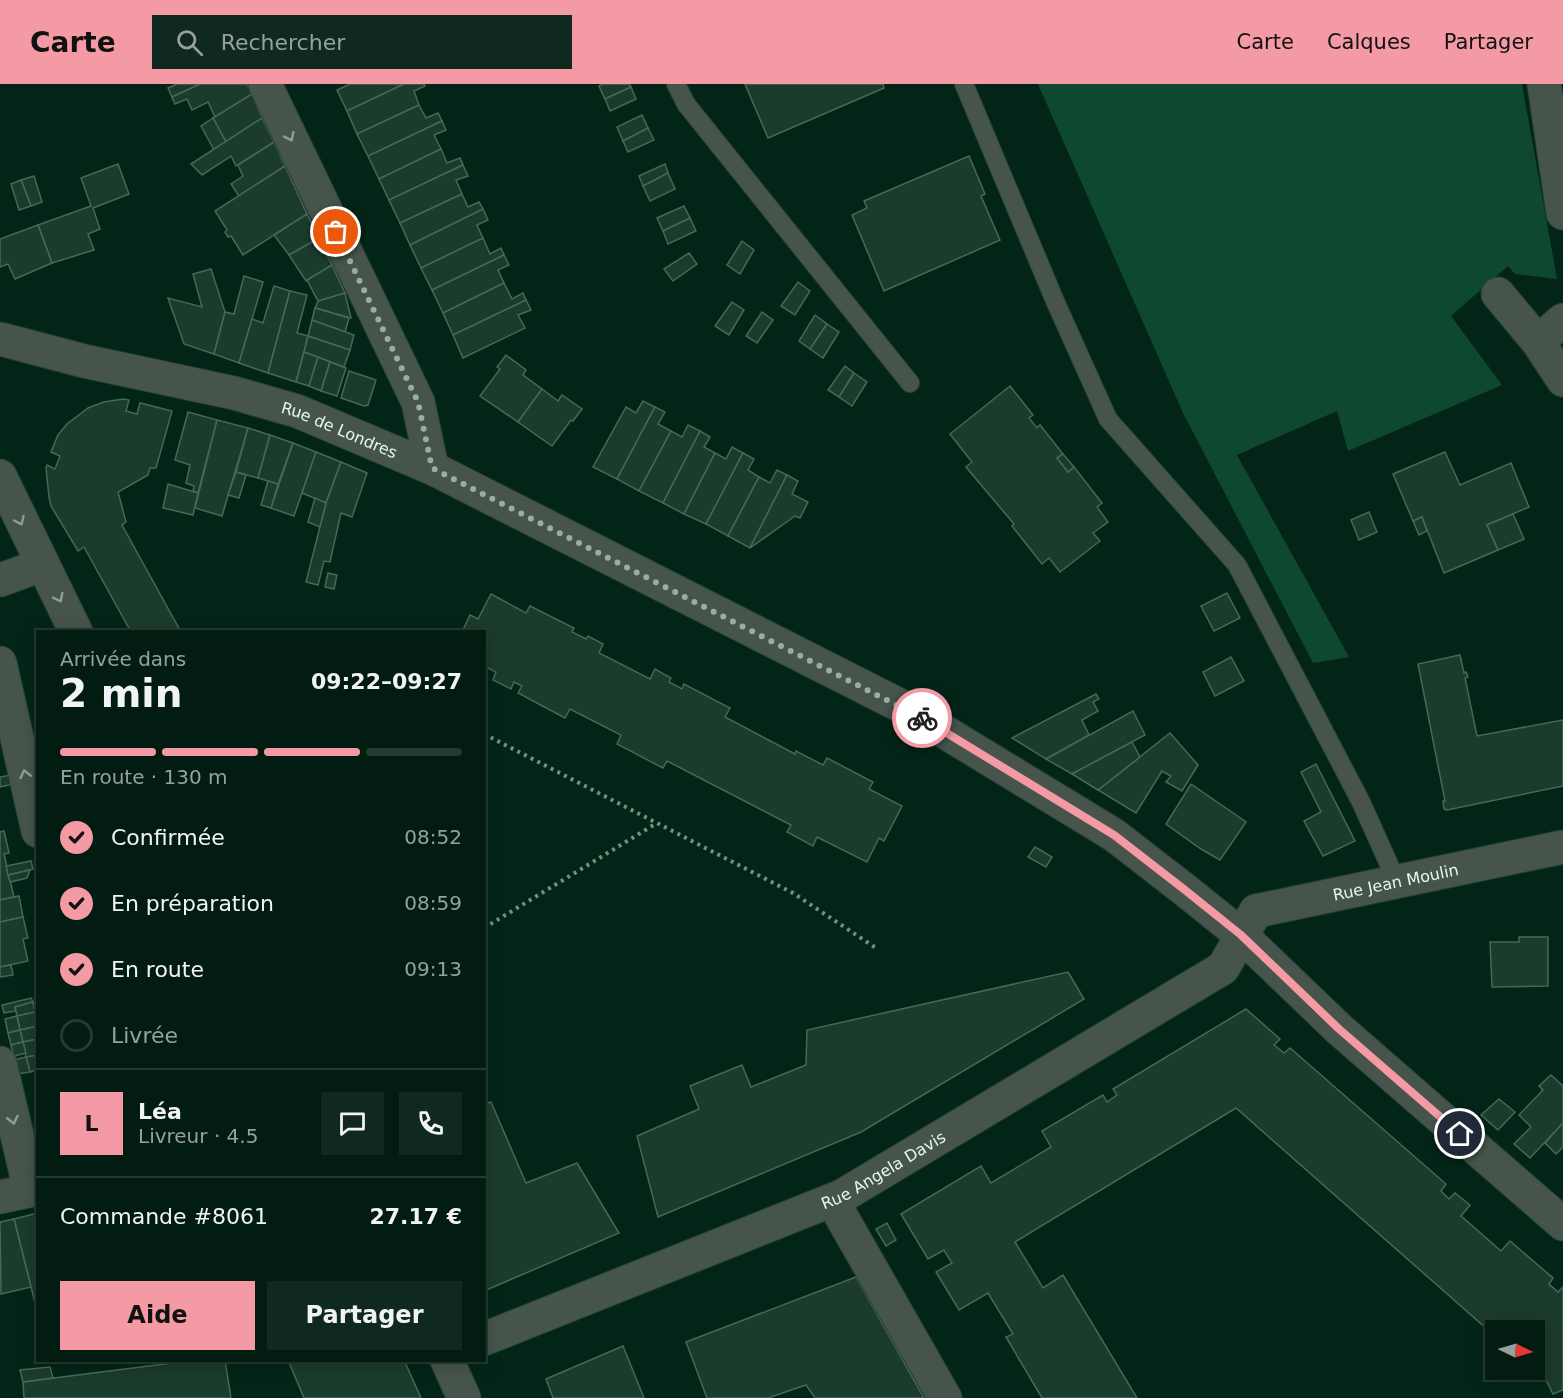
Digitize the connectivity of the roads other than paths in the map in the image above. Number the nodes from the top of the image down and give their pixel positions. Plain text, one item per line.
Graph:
1 (265, 84) edge
2 (676, 84) edge
3 (964, 84) edge
4 (1544, 84) edge
5 (1563, 213) edge
6 (1498, 294) dead end
7 (1563, 320) edge
8 (0, 339) edge
9 (1538, 342) junction
10 (1563, 380) edge
11 (910, 382) dead end
12 (432, 468) junction
13 (0, 477) edge
14 (42, 565) junction
15 (0, 580) edge
16 (74, 630) edge
17 (0, 663) edge
18 (36, 822) edge
19 (1563, 847) edge
20 (1396, 880) junction
21 (1241, 935) junction
22 (0, 1063) edge
23 (22, 1192) edge
24 (832, 1200) junction
25 (1563, 1224) edge
26 (486, 1338) edge
27 (448, 1362) edge
28 (464, 1398) edge
29 (945, 1398) edge

1 -> 12 street
2 - 11 lane
3 - 20 lane
4 - 5 street
6 - 9 street
7 - 9 street
8 - 12 street, Rue de Londres
9 - 10 street
12 - 21 street, Rue de Londres
13 -> 14 street
14 - 15 street
14 -> 16 street
18 -> 17 street
19 - 20 street, Rue Jean Moulin
20 - 21 street, Rue Jean Moulin
21 - 24 street, Rue Angela Davis
21 - 25 street, Rue de Londres
22 -> 23 street
24 - 26 street, Rue Angela Davis
24 - 29 street
27 - 28 street

